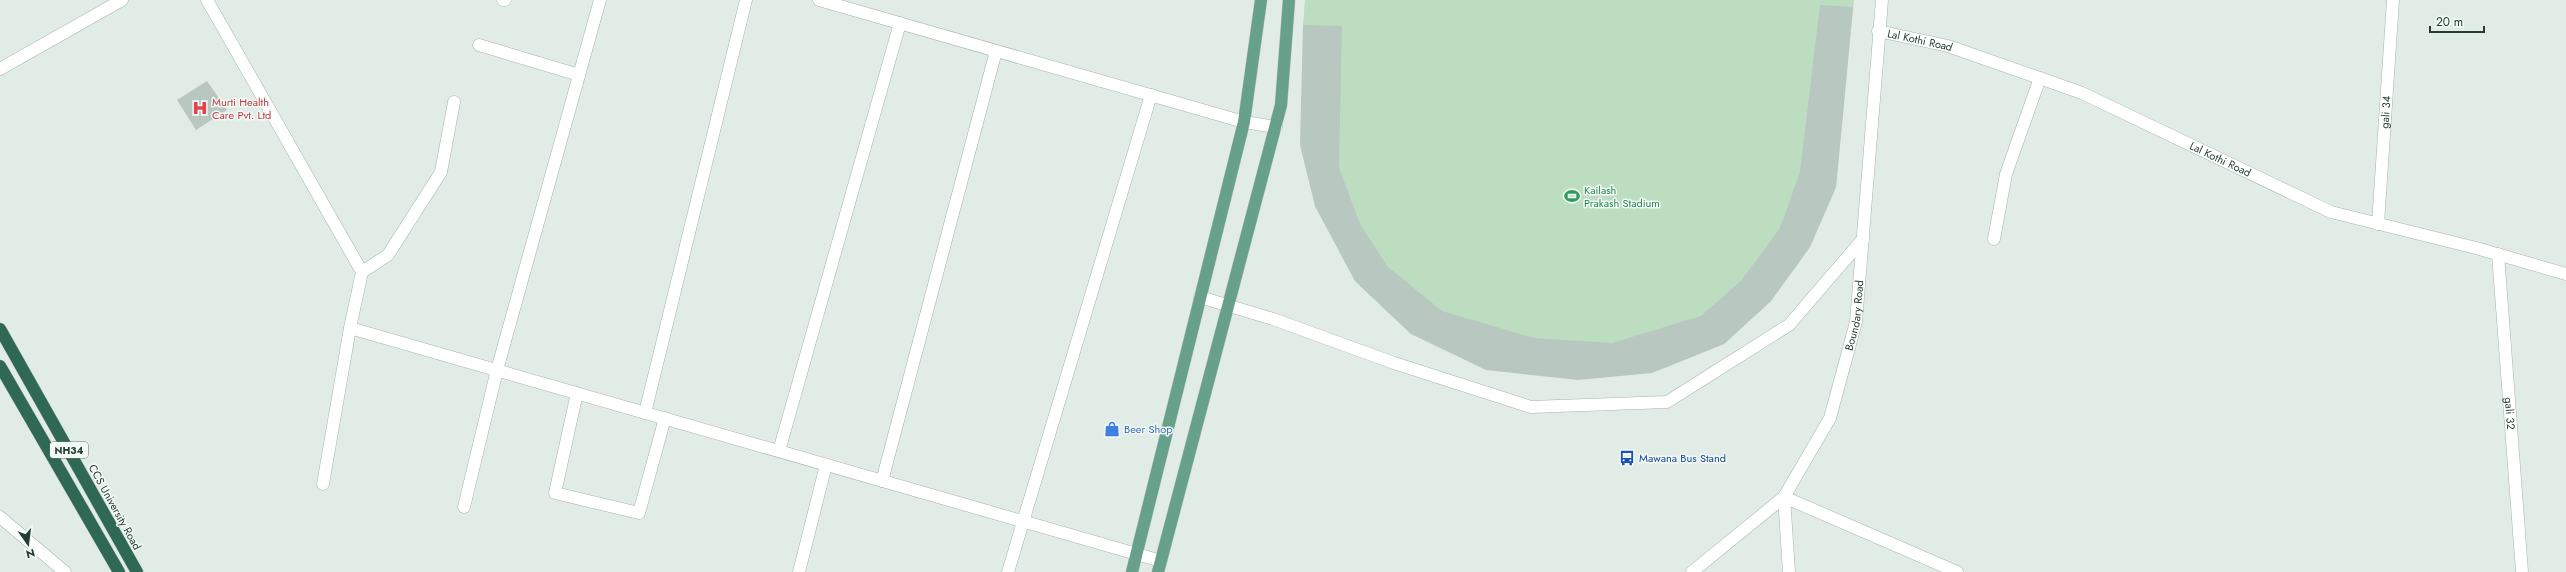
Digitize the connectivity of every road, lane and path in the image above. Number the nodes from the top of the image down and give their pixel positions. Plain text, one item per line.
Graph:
1 (122, 0) edge
2 (207, 0) edge
3 (600, 0) edge
4 (746, 0) edge
5 (819, 0) edge
6 (1261, 0) edge
7 (1289, 0) edge
8 (1882, 0) edge
9 (2393, 0) edge
10 (900, 23) junction
11 (1878, 32) junction
12 (479, 45) dead end
13 (996, 51) junction
14 (0, 70) edge
15 (579, 75) junction
16 (2040, 78) junction
17 (1152, 95) junction
18 (454, 102) dead end
19 (1244, 122) junction
20 (1276, 127) junction
21 (2378, 224) junction
22 (1994, 238) dead end
23 (1863, 239) junction
24 (2498, 254) junction
25 (362, 272) junction
26 (2566, 274) edge
27 (1200, 297) junction
28 (1229, 306) junction
29 (350, 328) junction
30 (0, 329) edge
31 (0, 366) edge
32 (497, 370) junction
33 (577, 393) junction
34 (645, 413) junction
35 (665, 418) junction
36 (779, 451) junction
37 (826, 465) junction
38 (882, 481) junction
39 (323, 484) dead end
40 (1784, 496) junction
41 (464, 507) dead end
42 (0, 517) edge
43 (1023, 522) junction
44 (1136, 554) junction
45 (1160, 566) edge
46 (66, 572) edge
47 (119, 572) edge
48 (137, 572) edge
49 (799, 572) edge
50 (1008, 572) edge
51 (1132, 572) edge
52 (1692, 572) edge
53 (1790, 572) edge
54 (1957, 572) edge
55 (2522, 572) edge

1 - 14 street
2 - 25 street
3 - 15 street
4 - 34 street
5 - 10 street
6 - 19 main road
7 - 20 main road
8 - 11 street, Boundary Road
9 - 21 street, gali 34
10 - 13 street
10 - 36 street
11 - 16 street, Lal Kothi Road
11 - 23 street, Boundary Road
12 - 15 street
13 - 17 street
13 - 38 street
15 - 32 street
16 - 21 street, Lal Kothi Road
16 - 22 street
17 - 19 street
17 - 43 street
18 - 25 street
19 - 20 street
19 - 27 main road
20 - 28 main road
21 - 24 street, Lal Kothi Road
23 - 28 street
23 - 40 street, Boundary Road
24 - 26 street, Lal Kothi Road
24 - 55 street, gali 32
25 - 29 street
27 - 28 street
27 - 44 main road
28 - 45 main road
29 - 32 street
29 - 39 street
30 - 48 highway, CCS University Road / NH34
31 - 47 highway, NH34
32 - 33 street
32 - 41 street
33 - 34 street
33 - 35 street
34 - 35 street
35 - 36 street
36 - 37 street
37 - 38 street
37 - 49 street
38 - 43 street
40 - 52 street, Boundary Road
40 - 53 street
40 - 54 street
42 - 46 street
43 - 44 street
43 - 50 street
44 - 45 street
44 - 51 main road

